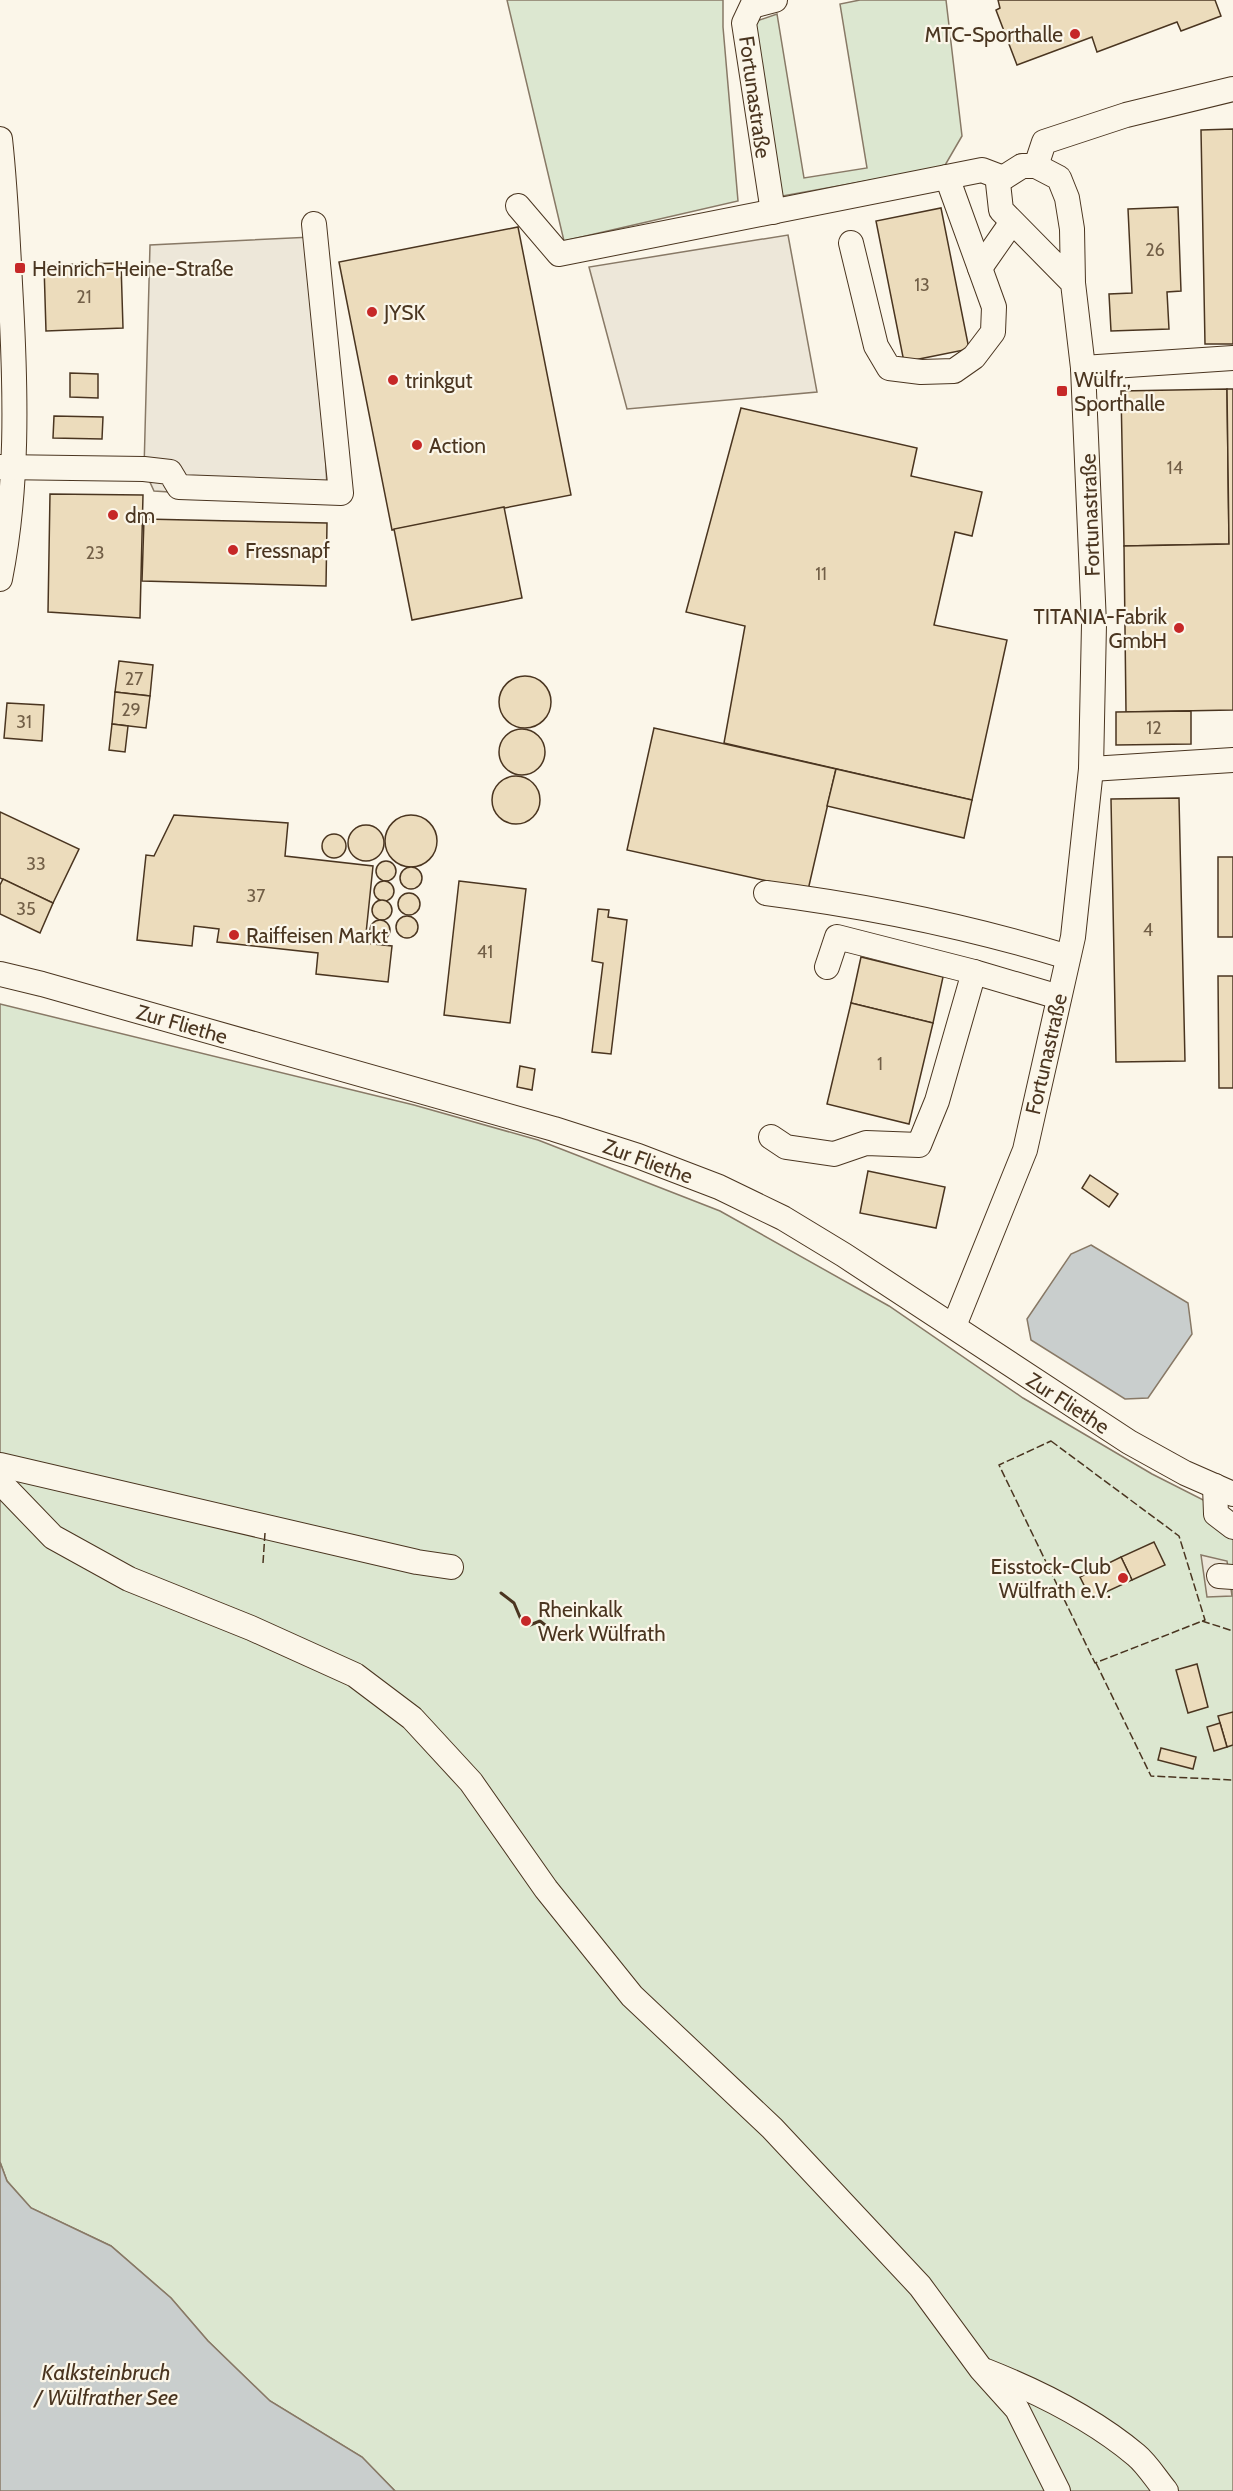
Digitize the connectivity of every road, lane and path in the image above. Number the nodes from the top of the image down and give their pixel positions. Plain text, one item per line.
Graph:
1 (775, 0) edge
2 (1233, 89) edge
3 (0, 139) edge
4 (1036, 166) junction
5 (947, 177) junction
6 (1003, 178) junction
7 (518, 206) dead end
8 (773, 212) junction
9 (1012, 222) junction
10 (314, 224) dead end
11 (851, 243) dead end
12 (980, 268) junction
13 (1073, 283) junction
14 (1233, 358) edge
15 (1083, 368) junction
16 (7, 466) edge
17 (0, 579) edge
18 (1233, 760) edge
19 (1091, 769) junction
20 (766, 893) dead end
21 (1068, 957) junction
22 (827, 967) dead end
23 (974, 972) junction
24 (0, 974) edge
25 (1059, 997) junction
26 (771, 1137) dead end
27 (954, 1326) junction
28 (0, 1465) edge
29 (0, 1482) edge
30 (1224, 1490) edge
31 (1233, 1527) edge
32 (451, 1567) dead end
33 (981, 2369) junction
34 (1058, 2491) edge
35 (1166, 2491) edge

1 - 8 street, Fortunastraße
2 - 4 street
3 - 16 street
4 - 6 street
4 - 13 street, Fortunastraße
5 - 6 street
5 - 8 street
5 - 12 street
6 - 9 street
7 - 8 street
9 - 12 street
9 - 13 street
10 - 16 street
11 - 12 street
13 - 15 street, Fortunastraße
14 - 15 street
15 - 19 street, Fortunastraße
16 - 17 street
18 - 19 street
19 - 21 street, Fortunastraße
20 - 21 street
21 - 25 street, Fortunastraße
22 - 23 street
23 - 25 street
23 - 26 street
24 - 27 street, Zur Fliethe
25 - 27 street, Fortunastraße
27 - 30 street, Zur Fliethe
28 - 32 street
29 - 33 street
30 - 31 street
33 - 34 street
33 - 35 street

